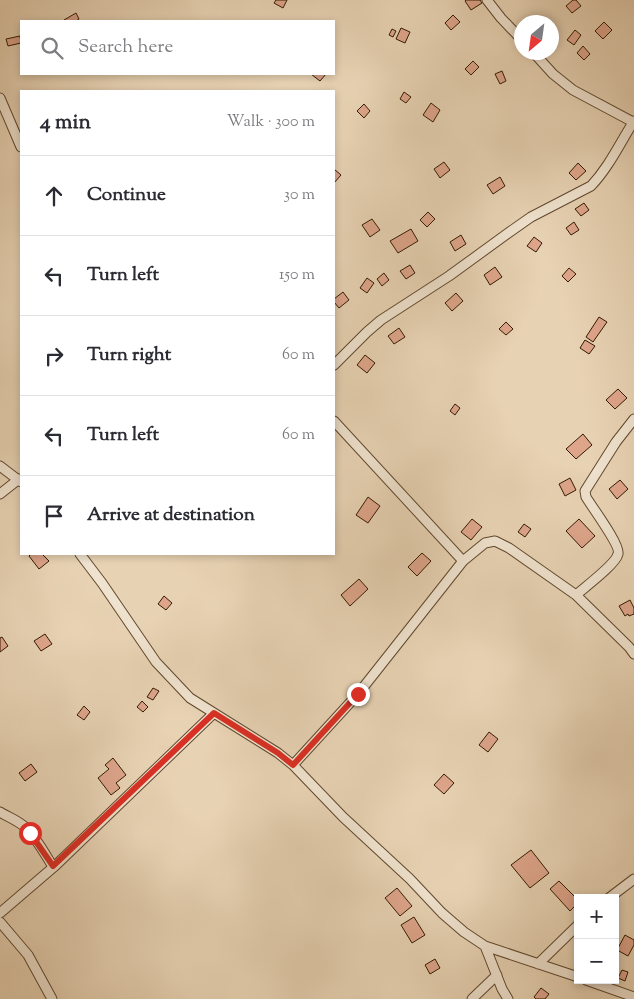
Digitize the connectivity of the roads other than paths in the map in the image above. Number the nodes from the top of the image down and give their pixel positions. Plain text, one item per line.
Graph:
1 (487, 0) edge
2 (514, 32) edge
3 (540, 60) edge
4 (0, 98) edge
5 (634, 121) edge
6 (20, 145) edge
7 (335, 364) edge
8 (634, 419) edge
9 (335, 422) edge
10 (0, 466) edge
11 (20, 480) edge
12 (0, 494) edge
13 (81, 555) edge
14 (463, 561) junction
15 (576, 595) junction
16 (634, 654) edge
17 (214, 713) junction
18 (293, 765) junction
19 (0, 812) edge
20 (53, 866) junction
21 (634, 879) edge
22 (614, 894) edge
23 (0, 913) edge
24 (0, 922) edge
25 (574, 929) edge
26 (485, 946) junction
27 (538, 964) junction
28 (497, 975) junction
29 (574, 977) edge
30 (597, 984) edge
31 (634, 997) edge
32 (52, 999) edge
33 (472, 999) edge
34 (508, 999) edge

1 - 2 street
3 - 5 street
4 - 6 street
5 - 7 street
8 - 15 street
9 - 14 street
10 - 11 street
11 - 12 street
13 - 17 street
14 - 15 street
14 - 18 street
15 - 16 street
17 - 18 street
17 - 20 street
18 - 26 street
19 - 20 street
20 - 23 street
21 - 22 street
24 - 32 street
25 - 27 street
26 - 27 street
26 - 28 street
27 - 29 street
28 - 33 street
28 - 34 street
30 - 31 street

